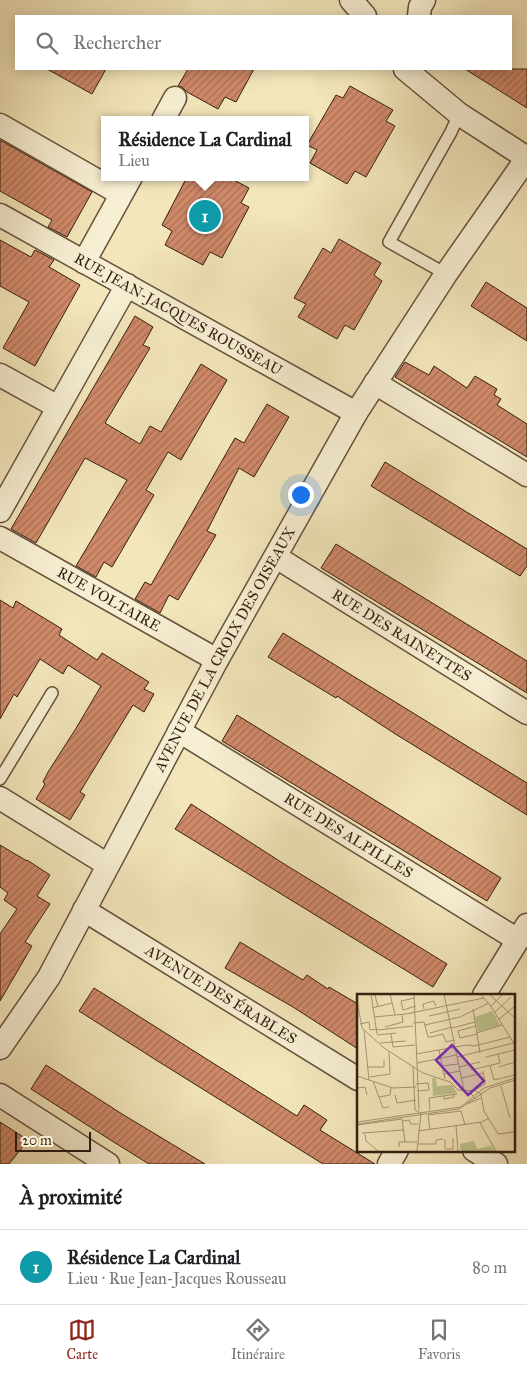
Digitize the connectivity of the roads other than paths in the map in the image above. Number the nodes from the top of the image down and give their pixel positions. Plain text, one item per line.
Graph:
1 (351, 0) edge
2 (424, 0) edge
3 (364, 15) edge
4 (419, 15) edge
5 (408, 70) edge
6 (420, 76) edge
7 (175, 98) dead end
8 (459, 114) junction
9 (165, 116) edge
10 (0, 126) edge
11 (527, 158) edge
12 (101, 174) edge
13 (126, 186) edge
14 (0, 215) edge
15 (84, 262) junction
16 (446, 274) junction
17 (127, 286) junction
18 (0, 375) edge
19 (375, 383) junction
20 (58, 407) junction
21 (356, 413) junction
22 (527, 475) edge
23 (0, 511) edge
24 (0, 538) edge
25 (276, 557) junction
26 (217, 660) junction
27 (52, 693) dead end
28 (527, 713) edge
29 (179, 731) junction
30 (0, 779) edge
31 (0, 798) edge
32 (108, 865) junction
33 (84, 910) junction
34 (522, 932) edge
35 (485, 994) edge
36 (0, 1048) edge
37 (357, 1078) edge
38 (0, 1096) edge
39 (397, 1152) edge
40 (477, 1152) edge
41 (108, 1164) edge
42 (389, 1164) edge
43 (496, 1164) edge

1 - 3 street
2 - 4 street
5 - 6 street
6 - 8 street
7 - 9 street
8 - 11 street
8 - 16 lane
10 - 12 street
11 - 16 street, AVENUE DE LA CROIX DES OISEAUX
13 - 15 street
14 - 15 street, RUE JEAN-JACQUES ROUSSEAU
15 - 17 street, RUE JEAN-JACQUES ROUSSEAU
16 - 19 street, AVENUE DE LA CROIX DES OISEAUX
17 - 20 street
17 - 21 street, RUE JEAN-JACQUES ROUSSEAU
18 - 20 street
19 - 21 street, AVENUE DE LA CROIX DES OISEAUX
19 - 22 street
20 - 23 street
21 - 25 street, AVENUE DE LA CROIX DES OISEAUX
24 - 26 street, RUE VOLTAIRE
25 - 26 street, AVENUE DE LA CROIX DES OISEAUX
25 - 28 street, RUE DES RAINETTES
26 - 29 street, AVENUE DE LA CROIX DES OISEAUX
27 - 30 lane
29 - 32 street, AVENUE DE LA CROIX DES OISEAUX
29 - 34 street, RUE DES ALPILLES
31 - 32 street
32 - 33 street, AVENUE DE LA CROIX DES OISEAUX
33 - 36 street, AVENUE DE LA CROIX DES OISEAUX
33 - 37 street, AVENUE DES ÉRABLES
34 - 35 street
38 - 41 street
39 - 42 street
40 - 43 street

